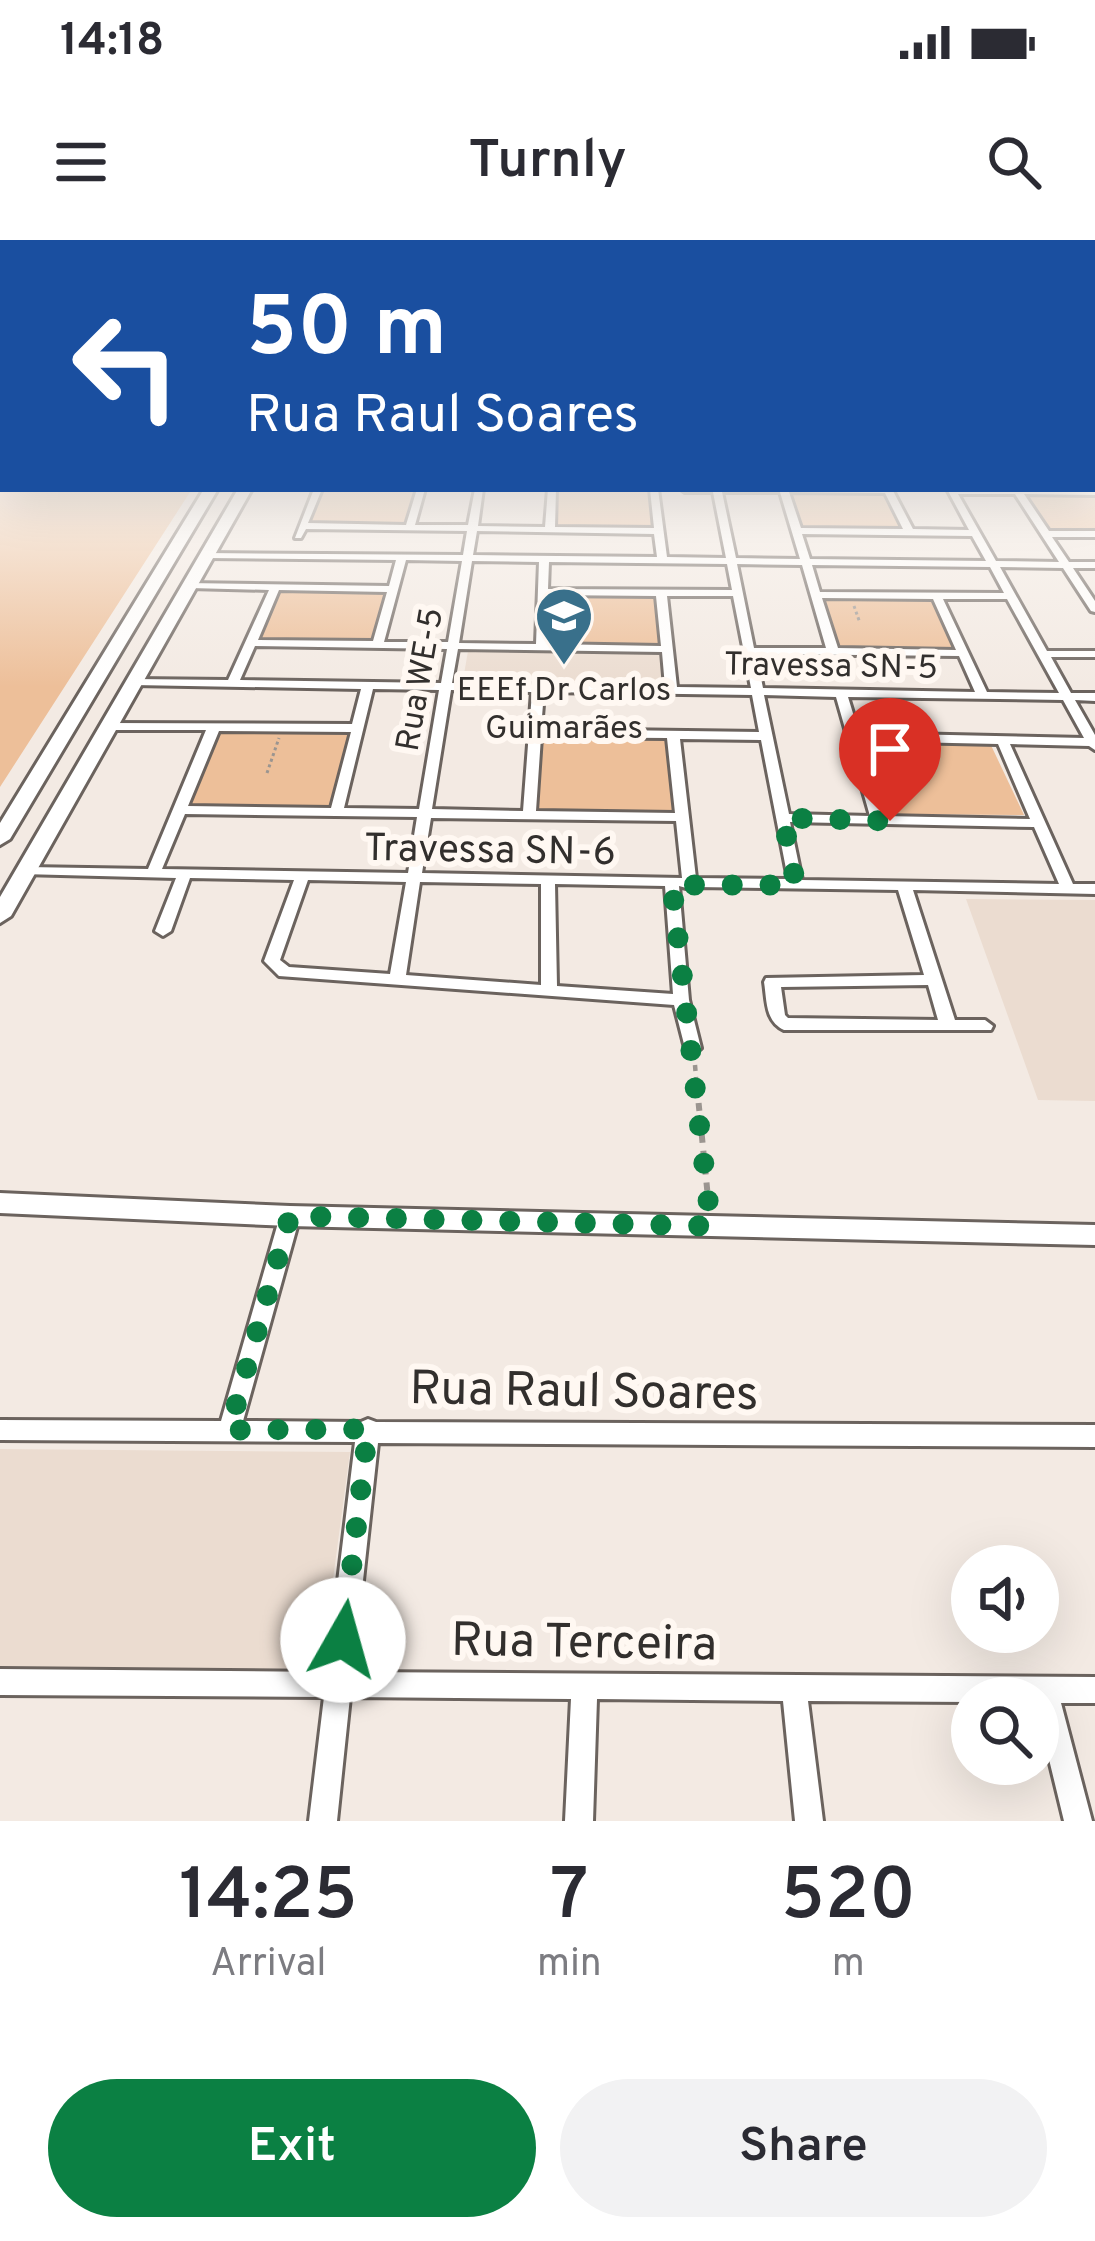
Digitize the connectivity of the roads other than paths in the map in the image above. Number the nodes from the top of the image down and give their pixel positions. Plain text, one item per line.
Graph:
1 (181, 540) edge
2 (216, 540) edge
3 (296, 540) edge
4 (471, 540) edge
5 (659, 540) edge
6 (728, 540) edge
7 (798, 540) edge
8 (979, 540) edge
9 (1050, 540) edge
10 (290, 553) junction
11 (208, 555) junction
12 (402, 557) junction
13 (469, 557) junction
14 (544, 559) junction
15 (662, 560) junction
16 (733, 560) junction
17 (804, 561) junction
18 (993, 564) junction
19 (1066, 564) junction
20 (1095, 565) edge
21 (190, 585) junction
22 (275, 588) junction
23 (393, 589) junction
24 (542, 592) junction
25 (661, 592) junction
26 (737, 593) junction
27 (936, 595) junction
28 (815, 596) junction
29 (1011, 596) junction
30 (1091, 596) edge
31 (1095, 609) edge
32 (250, 643) junction
33 (379, 645) junction
34 (451, 645) junction
35 (541, 648) junction
36 (667, 649) junction
37 (750, 651) junction
38 (833, 652) junction
39 (964, 653) junction
40 (1043, 654) junction
41 (1095, 654) edge
42 (134, 682) junction
43 (232, 686) junction
44 (368, 686) junction
45 (444, 686) junction
46 (538, 687) junction
47 (671, 689) junction
48 (758, 691) junction
49 (842, 692) junction
50 (982, 692) junction
51 (1067, 697) junction
52 (1095, 698) edge
53 (110, 725) junction
54 (357, 728) junction
55 (213, 729) junction
56 (535, 734) junction
57 (673, 735) junction
58 (765, 736) junction
59 (855, 737) junction
60 (1002, 739) junction
61 (1094, 744) edge
62 (45, 766) junction
63 (180, 810) junction
64 (338, 811) junction
65 (422, 815) junction
66 (529, 816) junction
67 (682, 817) junction
68 (783, 818) junction
69 (878, 821) junction
70 (1038, 823) junction
71 (0, 838) edge
72 (42, 844) junction
73 (27, 871) junction
74 (153, 874) junction
75 (184, 875) junction
76 (302, 877) junction
77 (412, 880) junction
78 (548, 883) junction
79 (672, 885) junction
80 (691, 885) junction
81 (796, 885) junction
82 (904, 886) junction
83 (1068, 889) junction
84 (1095, 890) edge
85 (0, 916) edge
86 (163, 931) dead end
87 (397, 979) junction
88 (933, 980) junction
89 (549, 988) junction
90 (681, 1000) junction
91 (948, 1024) junction
92 (985, 1026) dead end
93 (693, 1048) road end
94 (0, 1202) edge
95 (290, 1216) junction
96 (1095, 1235) edge
97 (368, 1429) junction
98 (0, 1430) edge
99 (229, 1430) junction
100 (1095, 1436) edge
101 (0, 1682) edge
102 (338, 1682) junction
103 (585, 1685) junction
104 (794, 1687) junction
105 (951, 1689) edge
106 (1059, 1690) edge
107 (1095, 1690) edge
108 (1059, 1746) edge
109 (323, 1821) edge
110 (579, 1821) edge
111 (809, 1821) edge
112 (1078, 1821) edge

1 - 62 main road
2 - 11 main road
3 - 10 street
4 - 13 street, Rua WE-5
5 - 15 street
6 - 16 street
7 - 17 street
8 - 18 street
9 - 19 street
10 - 11 street
10 - 12 street
11 - 21 main road
12 - 13 street
12 - 23 street
13 - 14 street
13 - 34 street, Rua WE-5
14 - 15 street
14 - 24 street
15 - 16 street
16 - 17 street
16 - 26 street
17 - 18 street
17 - 28 street
18 - 19 street
18 - 29 street
19 - 20 street
19 - 30 street
21 - 22 street
21 - 42 main road
22 - 23 street
22 - 32 street
23 - 33 street
24 - 25 street
24 - 35 street
25 - 26 street
25 - 36 street
26 - 37 street
27 - 28 street
27 - 29 street
27 - 39 street
28 - 38 street
29 - 40 street
30 - 31 street
32 - 33 street
32 - 43 street
33 - 34 street
34 - 35 street
34 - 45 street, Rua WE-5
35 - 36 street
36 - 47 street
37 - 38 street
37 - 48 street
38 - 39 street
39 - 50 street
40 - 41 street
40 - 51 street
42 - 43 street, Travessa SN-5
42 - 53 main road
43 - 44 street, Travessa SN-5
44 - 45 street, Travessa SN-5
44 - 54 street
45 - 46 street, Travessa SN-5
45 - 65 street, Rua WE-5
46 - 47 street, Travessa SN-5
46 - 56 street
47 - 48 street, Travessa SN-5
48 - 49 street, Travessa SN-5
48 - 58 street
49 - 50 street, Travessa SN-5
49 - 59 street
50 - 51 street, Travessa SN-5
51 - 52 street, Travessa SN-5
51 - 61 street
53 - 55 street
53 - 72 main road
54 - 55 street
54 - 64 street
55 - 63 street
56 - 57 street
56 - 66 street
57 - 58 street
57 - 67 street
58 - 68 street
59 - 60 street
59 - 69 street
60 - 61 street
60 - 70 street
62 - 71 main road
62 - 72 main road
63 - 64 street
63 - 74 street
64 - 65 street
65 - 66 street
65 - 77 street, Rua WE-5
66 - 67 street
67 - 80 street
68 - 69 street
68 - 81 street
69 - 70 street
70 - 83 street
72 - 73 main road
73 - 74 street, Travessa SN-6
73 - 85 main road
74 - 75 street, Travessa SN-6
75 - 76 street, Travessa SN-6
75 - 86 street
76 - 77 street, Travessa SN-6
76 - 87 street
77 - 78 street, Travessa SN-6
77 - 87 street, Rua WE-5
78 - 79 street, Travessa SN-6
78 - 89 street
79 - 80 street, Travessa SN-6
79 - 90 street
80 - 81 street, Travessa SN-6
81 - 82 street, Travessa SN-6
82 - 83 street, Travessa SN-6
82 - 88 street
83 - 84 street, Travessa SN-6
87 - 89 street
88 - 91 street
88 - 91 street
89 - 90 street
90 - 93 street
91 - 92 street
94 - 95 street
95 - 96 street
95 - 99 street
97 - 99 street, Rua Raul Soares
97 - 100 street, Rua Raul Soares
97 - 102 street
98 - 99 street, Rua Raul Soares
101 - 102 street, Rua Terceira
102 - 103 street, Rua Terceira
102 - 109 street
103 - 104 street, Rua Terceira
103 - 110 street
104 - 105 street, Rua Terceira
104 - 111 street
106 - 107 street, Rua Terceira
108 - 112 street

